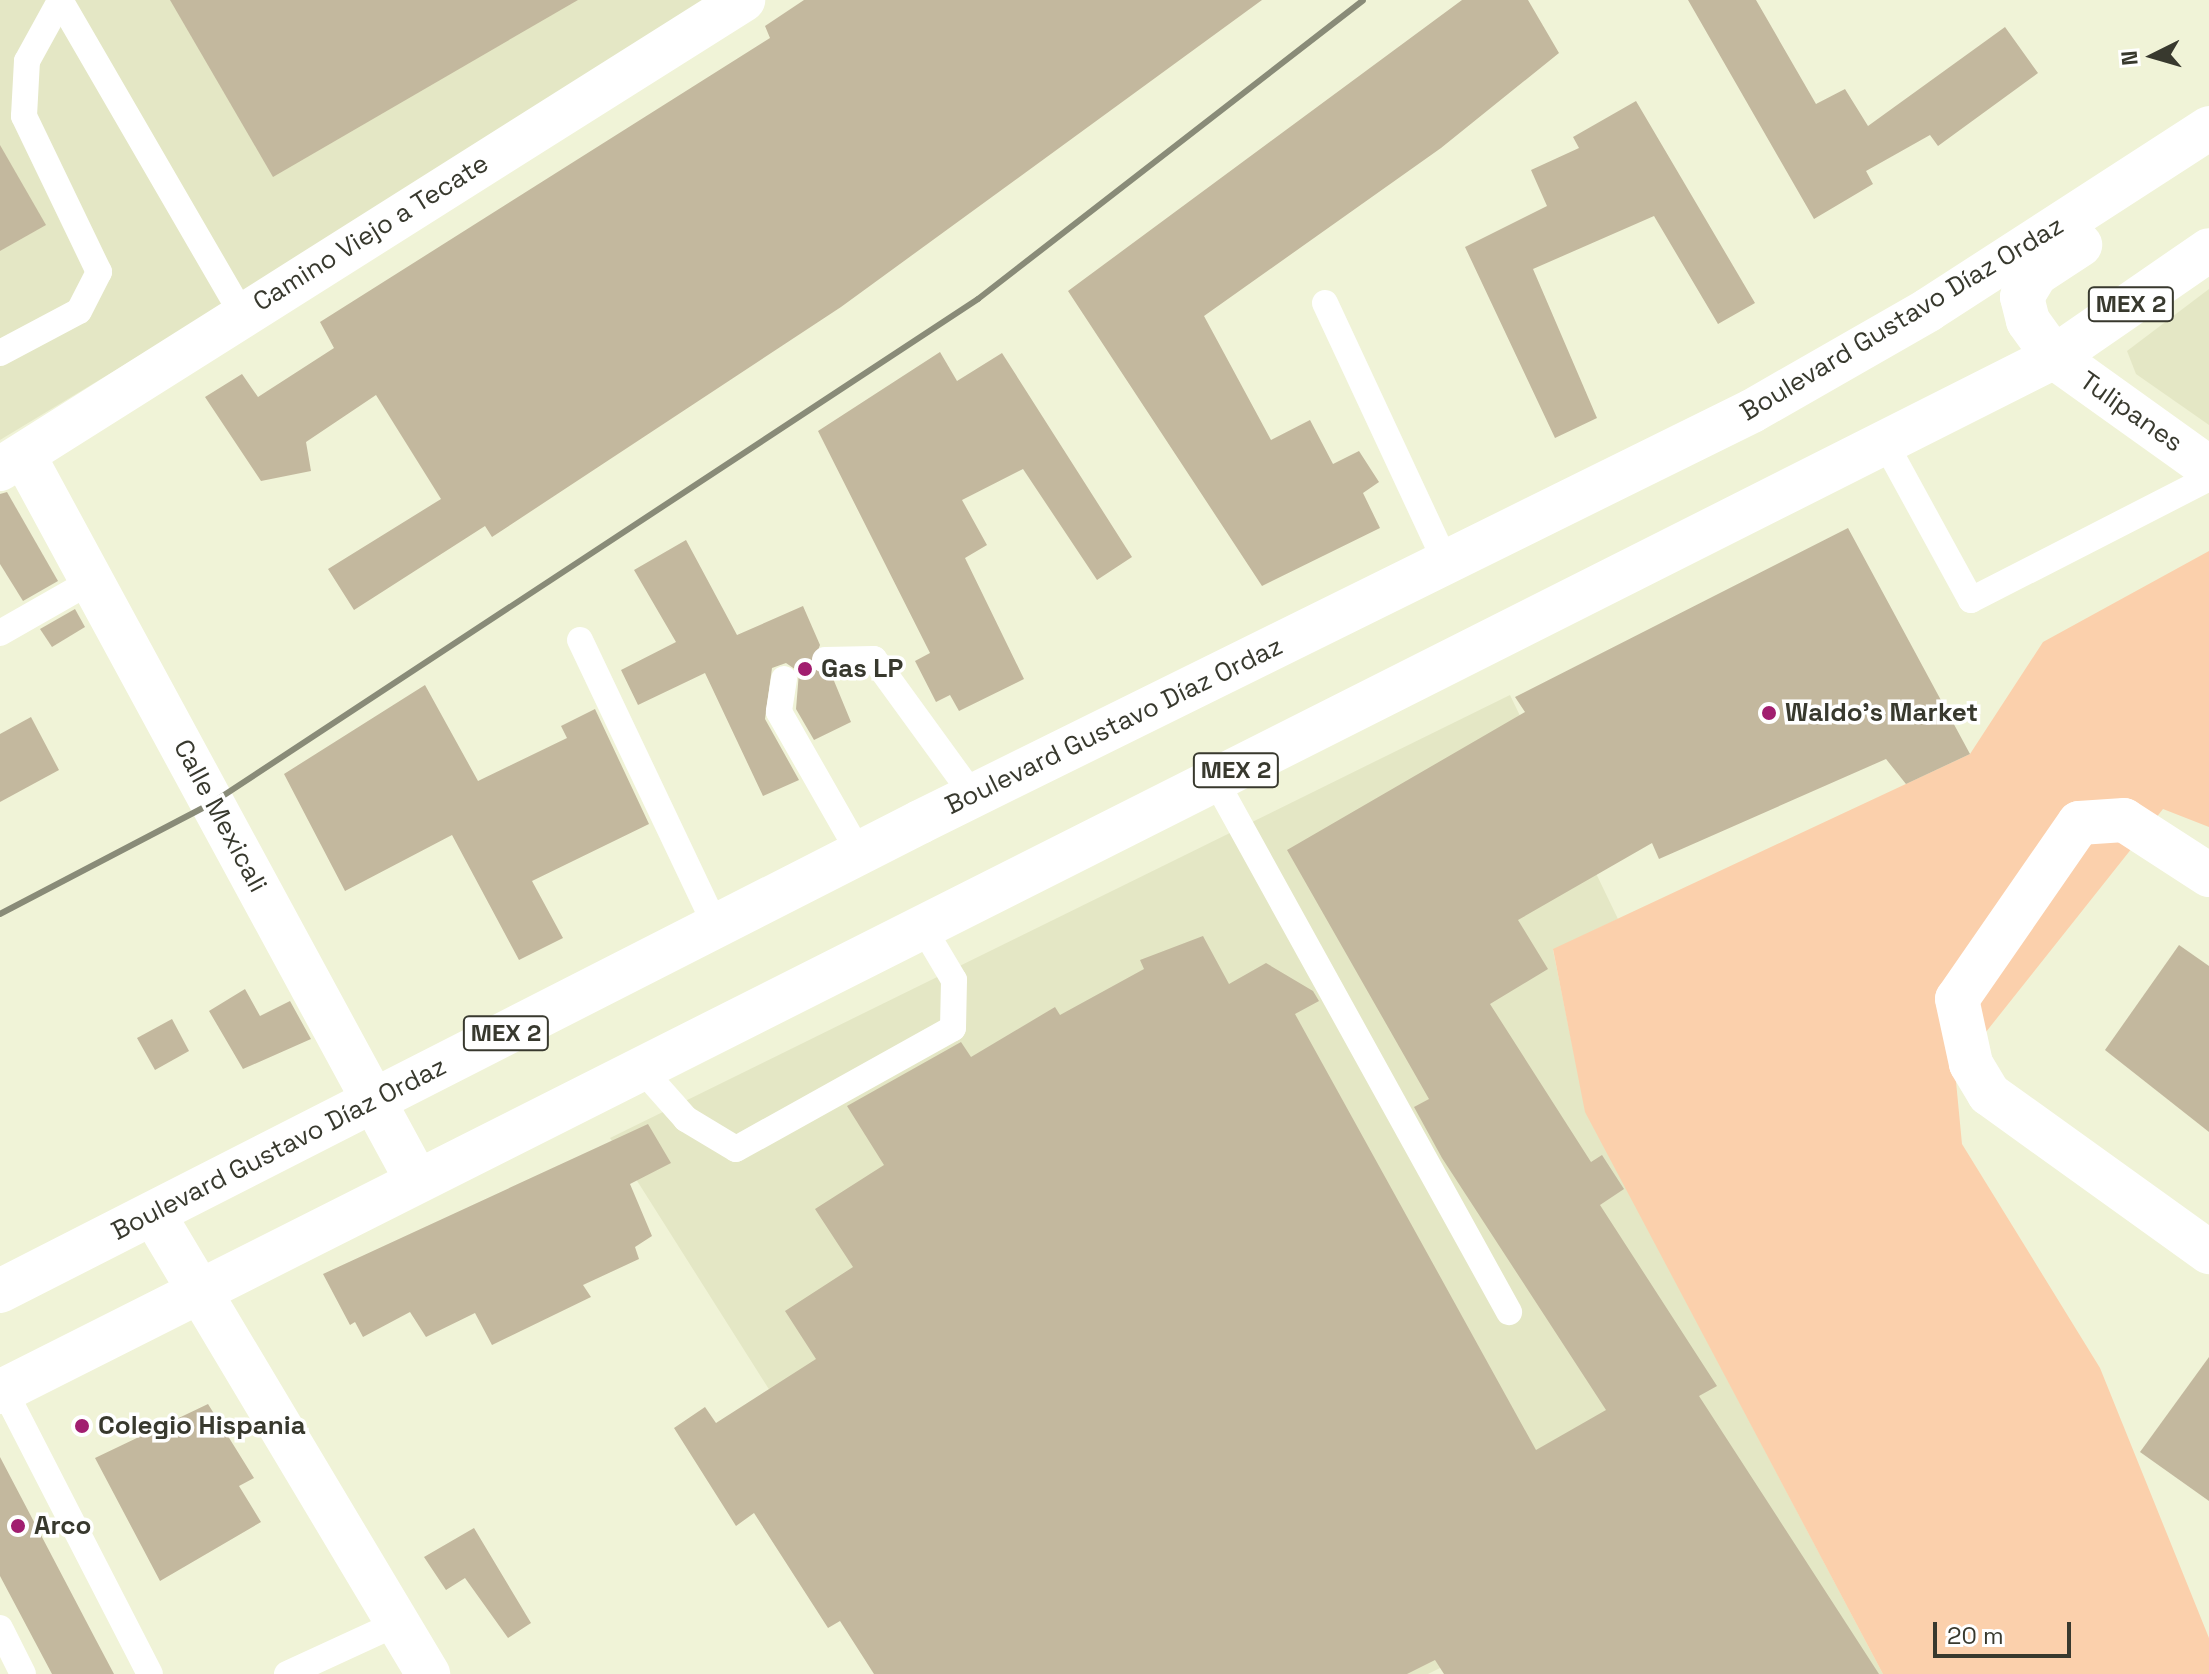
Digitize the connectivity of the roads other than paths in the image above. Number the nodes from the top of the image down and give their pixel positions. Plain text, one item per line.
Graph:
1 (60, 0) edge
2 (722, 6) edge
3 (2209, 128) edge
4 (2209, 146) edge
5 (2209, 250) edge
6 (1325, 303) dead end
7 (242, 314) junction
8 (0, 353) edge
9 (2054, 357) junction
10 (1885, 443) junction
11 (12, 462) edge
12 (2209, 468) edge
13 (2209, 478) edge
14 (1445, 560) junction
15 (93, 580) junction
16 (0, 633) edge
17 (580, 640) dead end
18 (825, 660) dead end
19 (784, 679) dead end
20 (1215, 780) junction
21 (975, 798) junction
22 (860, 854) junction
23 (2209, 875) edge
24 (922, 926) junction
25 (716, 927) junction
26 (639, 1066) junction
27 (373, 1101) junction
28 (415, 1177) junction
29 (154, 1215) junction
30 (2209, 1252) edge
31 (0, 1291) edge
32 (195, 1292) junction
33 (1509, 1312) dead end
34 (2, 1391) edge
35 (398, 1623) junction
36 (0, 1628) edge
37 (23, 1674) edge
38 (150, 1674) edge
39 (287, 1674) edge
40 (428, 1674) edge

1 - 7 lane
1 - 8 lane
2 - 7 main road, Camino Viejo a Tecate
3 - 14 main road, Boulevard Gustavo Díaz Ordaz / MEX 2
4 - 9 main road
5 - 9 main road, MEX 2
6 - 14 lane
7 - 11 main road, Camino Viejo a Tecate
9 - 10 main road, MEX 2
9 - 12 main road, Tulipanes
10 - 13 lane
10 - 20 main road, MEX 2
11 - 15 main road, Calle Mexicali
14 - 21 main road, Boulevard Gustavo Díaz Ordaz / MEX 2
15 - 16 lane
15 - 27 main road, Calle Mexicali
17 - 25 lane
18 - 21 lane
19 - 22 lane
20 - 24 main road, MEX 2
20 - 33 lane
21 - 22 main road, Boulevard Gustavo Díaz Ordaz / MEX 2
22 - 25 main road, Boulevard Gustavo Díaz Ordaz / MEX 2
23 - 30 main road
24 - 26 main road, MEX 2
24 - 26 lane
25 - 27 main road, Boulevard Gustavo Díaz Ordaz / MEX 2
26 - 28 main road, MEX 2
27 - 28 main road, Calle Mexicali
27 - 29 main road, Boulevard Gustavo Díaz Ordaz / MEX 2
28 - 32 main road, MEX 2
29 - 31 main road, Boulevard Gustavo Díaz Ordaz / MEX 2
29 - 32 main road
32 - 34 main road, MEX 2
32 - 35 main road
34 - 38 lane
35 - 39 lane
35 - 40 main road
36 - 37 lane

